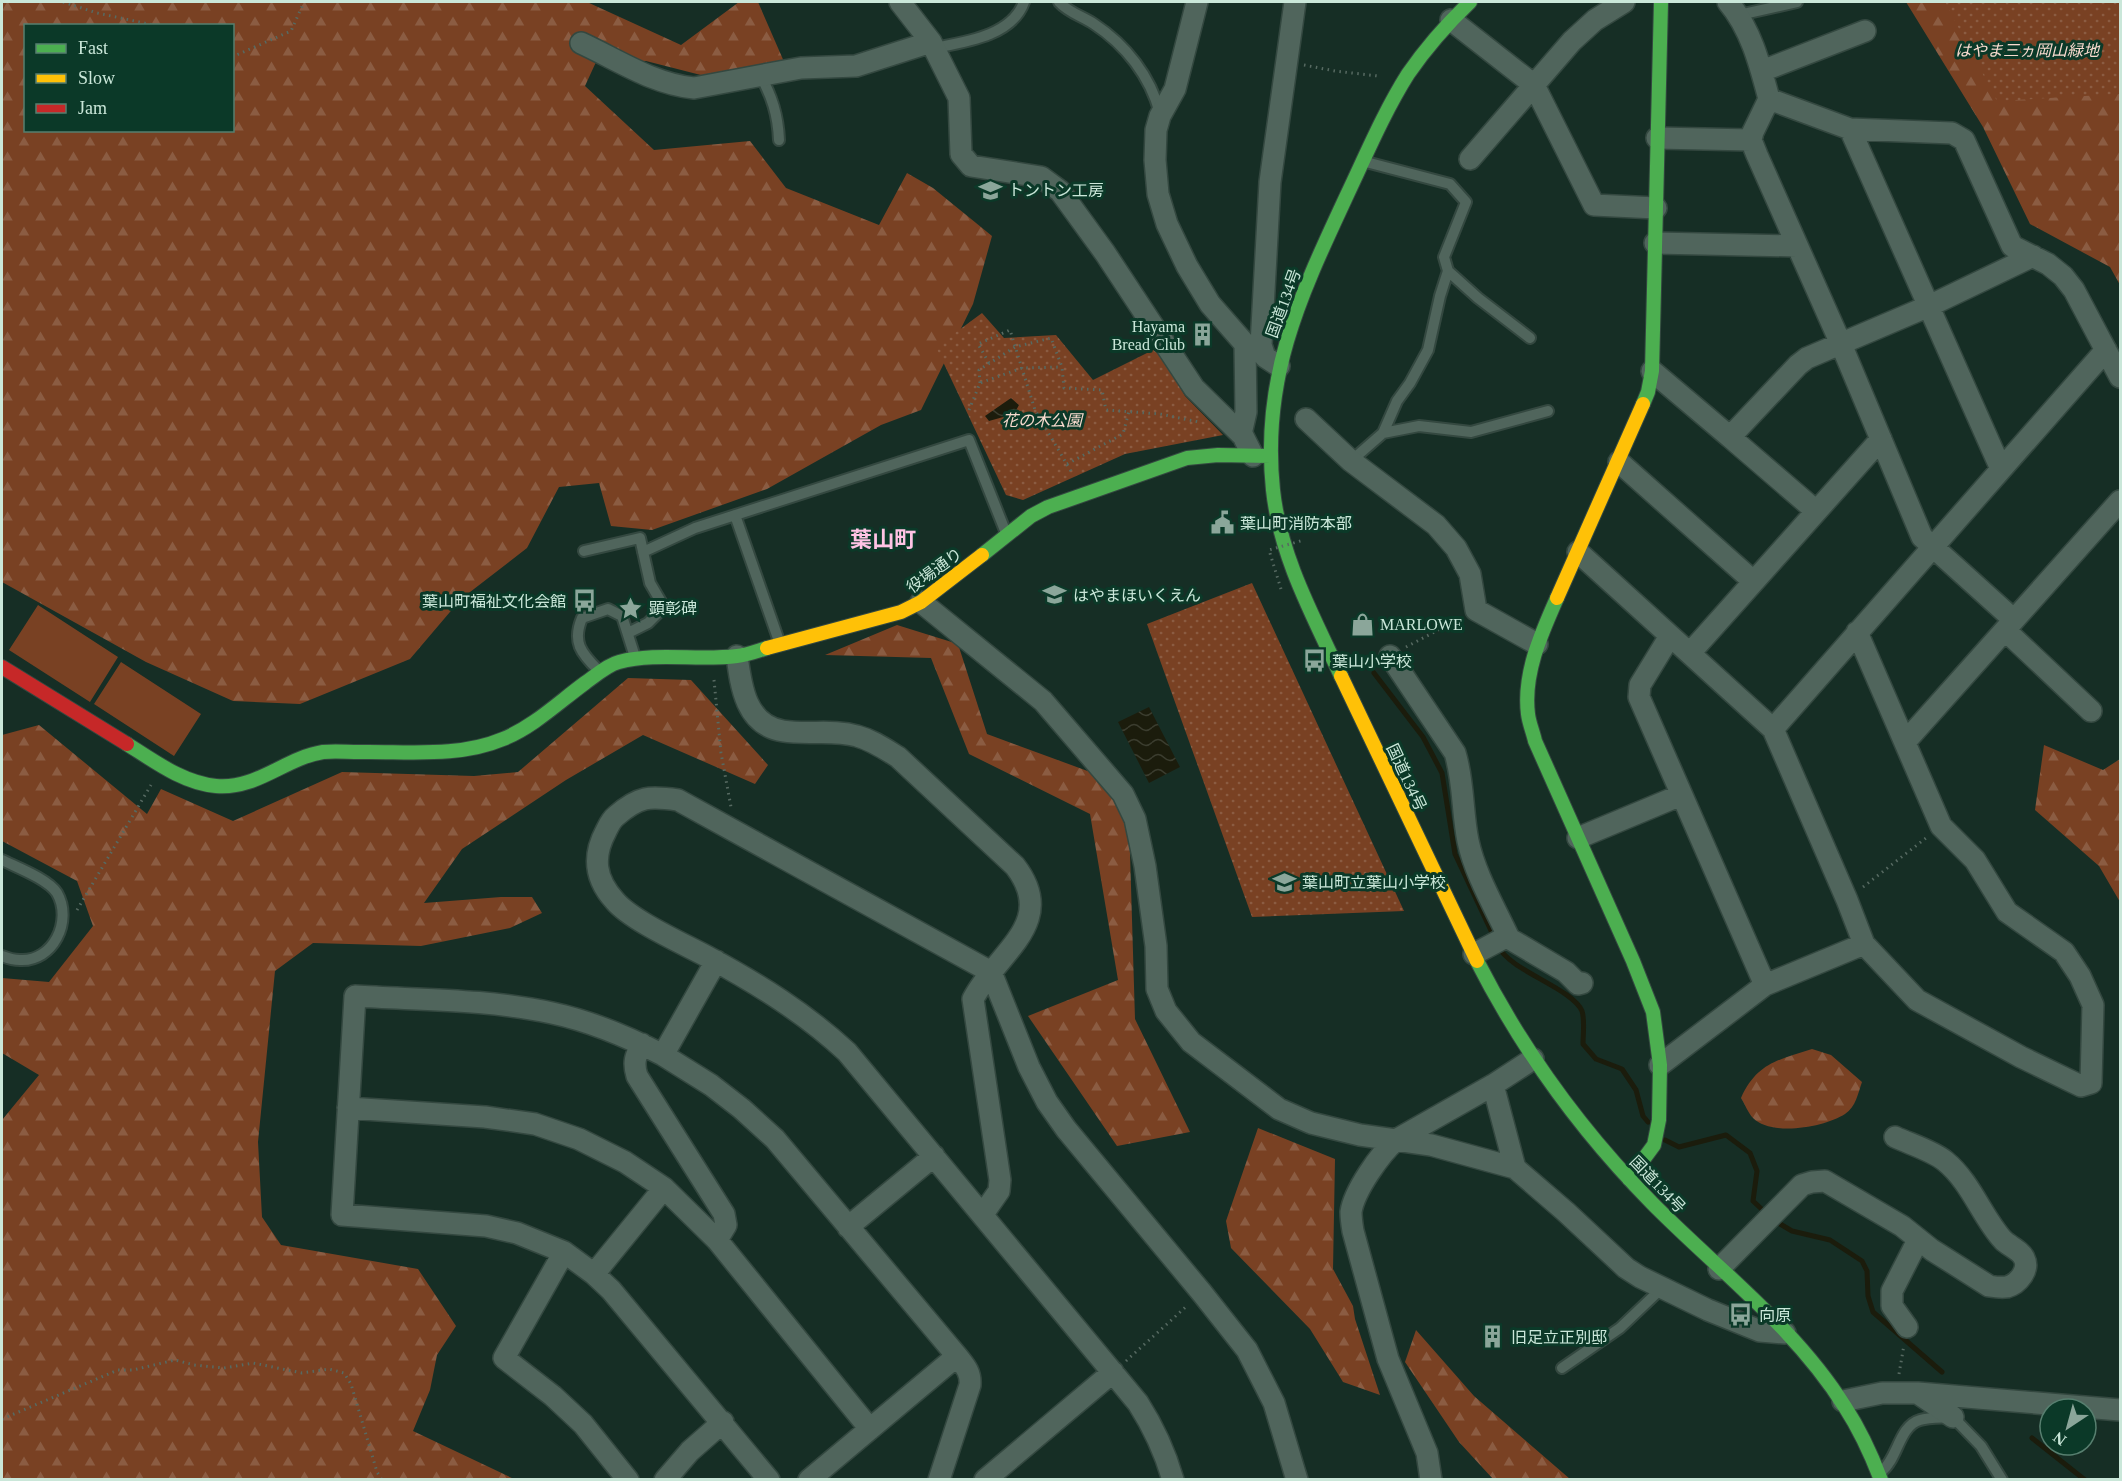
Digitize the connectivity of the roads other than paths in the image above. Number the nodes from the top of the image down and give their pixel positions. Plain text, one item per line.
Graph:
1 (900, 2) edge
2 (1024, 2) edge
3 (1059, 2) edge
4 (1197, 2) edge
5 (1295, 2) edge
6 (1470, 2) edge
7 (1624, 2) edge
8 (1661, 2) edge
9 (1797, 2) edge
10 (1734, 8) edge
11 (1451, 20) junction
12 (1866, 31) dead end
13 (580, 43) dead end
14 (932, 45) junction
15 (1761, 70) junction
16 (760, 75) junction
17 (1534, 85) junction
18 (1768, 99) junction
19 (1160, 116) junction
20 (1850, 129) junction
21 (1657, 138) junction
22 (779, 140) dead end
23 (1751, 140) junction
24 (1470, 159) dead end
25 (1363, 161) junction
26 (1656, 208) junction
27 (1655, 243) junction
28 (1797, 246) junction
29 (2033, 256) junction
30 (1448, 271) junction
31 (1929, 306) junction
32 (1530, 338) dead end
33 (1842, 344) junction
34 (2106, 350) junction
35 (1279, 366) junction
36 (1652, 371) junction
37 (2121, 377) edge
38 (1548, 411) dead end
39 (1306, 419) dead end
40 (1241, 434) junction
41 (1383, 434) junction
42 (1730, 437) junction
43 (1881, 439) junction
44 (1262, 456) junction
45 (1351, 462) junction
46 (1619, 462) junction
47 (2001, 469) junction
48 (2121, 501) edge
49 (1816, 511) junction
50 (735, 515) junction
51 (1007, 536) junction
52 (1933, 547) junction
53 (584, 551) dead end
54 (643, 552) junction
55 (1578, 552) junction
56 (1752, 581) junction
57 (921, 602) junction
58 (2009, 625) junction
59 (1857, 632) junction
60 (628, 633) junction
61 (1670, 636) junction
62 (1537, 644) junction
63 (780, 645) junction
64 (1690, 653) junction
65 (737, 656) junction
66 (1390, 656) road end
67 (635, 658) junction
68 (2, 668) edge
69 (600, 672) junction
70 (2091, 711) dead end
71 (1773, 729) junction
72 (1905, 742) junction
73 (1682, 795) junction
74 (1578, 838) junction
75 (2, 860) edge
76 (1493, 944) junction
77 (1864, 944) junction
78 (2, 956) edge
79 (716, 961) junction
80 (991, 972) junction
81 (1582, 983) dead end
82 (1765, 985) junction
83 (642, 1044) junction
84 (663, 1055) junction
85 (1533, 1059) junction
86 (1660, 1065) junction
87 (1493, 1085) junction
88 (348, 1108) junction
89 (1895, 1137) dead end
90 (1396, 1140) junction
91 (934, 1156) junction
92 (1515, 1168) junction
93 (1629, 1179) junction
94 (664, 1188) junction
95 (983, 1214) junction
96 (848, 1227) junction
97 (717, 1240) junction
98 (1918, 1240) junction
99 (564, 1252) junction
100 (1719, 1269) junction
101 (594, 1274) junction
102 (1662, 1288) junction
103 (1785, 1333) junction
104 (1905, 1337) road end
105 (957, 1356) junction
106 (1562, 1368) dead end
107 (1113, 1372) junction
108 (1907, 1394) junction
109 (1843, 1401) junction
110 (2121, 1410) edge
111 (1953, 1417) junction
112 (723, 1422) junction
113 (870, 1429) junction
114 (1880, 1476) edge
115 (628, 1479) edge
116 (665, 1479) edge
117 (769, 1479) edge
118 (809, 1479) edge
119 (939, 1479) edge
120 (985, 1479) edge
121 (1173, 1479) edge
122 (1297, 1479) edge
123 (1431, 1479) edge
124 (2002, 1479) edge

1 - 14 street
2 - 14 lane
3 - 19 lane
4 - 19 street
5 - 35 street
6 - 11 main road, 国道134号
7 - 17 street
8 - 21 main road
9 - 10 lane
10 - 15 street
11 - 17 street
11 - 25 main road, 国道134号
12 - 15 street
13 - 16 street
14 - 16 street
14 - 40 street
15 - 18 street
16 - 22 lane
17 - 24 street
17 - 26 street
18 - 20 street
18 - 23 street
19 - 40 street
20 - 29 street
20 - 31 street
21 - 23 street
21 - 26 main road
23 - 28 street
25 - 30 lane
25 - 35 main road, 国道134号
26 - 27 main road
27 - 28 street
27 - 36 main road
28 - 33 street
29 - 31 street
29 - 34 street
30 - 32 lane
30 - 41 lane
31 - 33 street
31 - 47 street
33 - 42 street
33 - 43 street
34 - 37 street
34 - 47 street
35 - 44 main road, 国道134号
36 - 42 street
36 - 46 main road
38 - 41 lane
39 - 45 street
40 - 44 street
41 - 45 lane
42 - 49 street
43 - 49 street
43 - 52 street
44 - 51 main road, 役場通り
44 - 76 main road, 国道134号
45 - 62 street
46 - 55 main road
46 - 56 street
47 - 52 street
48 - 58 street
49 - 56 street
50 - 51 lane
50 - 54 lane
50 - 63 lane
51 - 57 main road, 役場通り
52 - 58 street
52 - 59 street
53 - 54 lane
54 - 60 lane
55 - 61 street
55 - 62 main road
56 - 64 street
57 - 63 main road, 役場通り
57 - 90 street
58 - 70 street
58 - 72 street
59 - 71 street
59 - 72 street
60 - 67 lane
60 - 69 lane
61 - 64 street
61 - 73 street
62 - 74 main road
63 - 65 main road, 役場通り
64 - 71 street
65 - 67 main road, 役場通り
65 - 80 street
66 - 76 street
67 - 69 main road, 役場通り
68 - 69 main road, 役場通り
71 - 77 street
72 - 77 street
73 - 74 street
73 - 82 street
74 - 86 main road
75 - 78 lane
76 - 81 street
76 - 85 main road, 国道134号
77 - 82 street
79 - 80 street
79 - 84 street
79 - 91 street
80 - 95 street
80 - 122 street
82 - 86 street
83 - 84 street
83 - 88 street
83 - 97 street
84 - 96 street
85 - 87 street
85 - 93 main road, 国道134号
86 - 93 main road
87 - 90 street
87 - 92 street
88 - 94 street
88 - 99 street
89 - 98 street
90 - 92 street
90 - 123 street
91 - 95 street
91 - 96 street
92 - 102 street
93 - 100 main road, 国道134号
94 - 97 street
94 - 101 street
95 - 107 street
96 - 105 street
97 - 113 street
98 - 100 street
98 - 104 street
99 - 101 street
99 - 115 street
100 - 103 main road, 国道134号
101 - 112 street
102 - 103 street
102 - 106 lane
103 - 109 main road, 国道134号
105 - 113 street
105 - 119 street
107 - 120 street
107 - 121 street
108 - 109 street
108 - 110 street
108 - 111 street
109 - 114 main road, 国道134号
111 - 114 lane
111 - 124 lane
112 - 116 street
112 - 117 street
113 - 118 street

